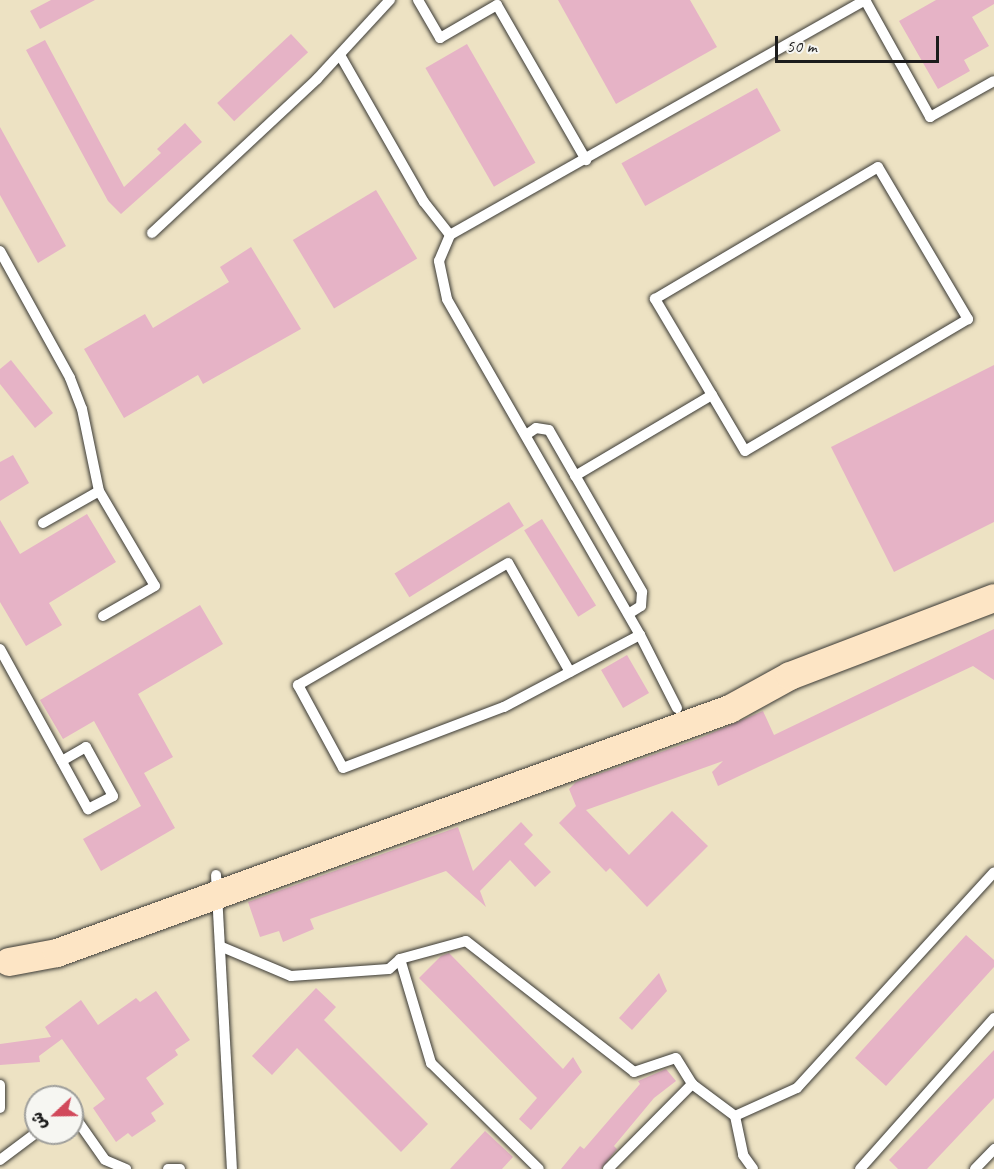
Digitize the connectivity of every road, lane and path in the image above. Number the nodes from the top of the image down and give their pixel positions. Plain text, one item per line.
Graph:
1 (390, 0) edge
2 (418, 0) edge
3 (866, 0) edge
4 (340, 55) junction
5 (994, 81) edge
6 (586, 160) junction
7 (152, 232) dead end
8 (450, 235) junction
9 (0, 251) edge
10 (712, 395) junction
11 (526, 435) junction
12 (575, 476) junction
13 (99, 490) junction
14 (43, 523) dead end
15 (994, 598) edge
16 (628, 614) junction
17 (103, 616) dead end
18 (640, 635) junction
19 (0, 649) edge
20 (3, 663) edge
21 (570, 672) junction
22 (790, 676) junction
23 (676, 708) junction
24 (62, 761) junction
25 (994, 872) edge
26 (217, 885) junction
27 (222, 947) junction
28 (400, 959) junction
29 (5, 960) edge
30 (994, 1018) edge
31 (692, 1084) junction
32 (0, 1085) edge
33 (0, 1108) edge
34 (735, 1116) junction
35 (84, 1130) edge
36 (24, 1142) edge
37 (994, 1149) edge
38 (0, 1160) edge
39 (126, 1169) edge
40 (168, 1169) edge
41 (180, 1169) edge
42 (232, 1169) edge
43 (539, 1169) edge
44 (608, 1169) edge
45 (753, 1169) edge
46 (860, 1169) edge
47 (975, 1169) edge

1 - 4 lane
2 - 6 lane
3 - 5 lane
3 - 6 lane
4 - 7 lane
4 - 8 lane
6 - 8 lane
8 - 11 lane
9 - 13 lane
10 - 10 lane
10 - 12 lane
11 - 12 lane
11 - 16 lane
12 - 16 lane
13 - 14 lane
13 - 17 lane
15 - 22 street
16 - 18 lane
18 - 21 lane
18 - 23 lane
19 - 20 lane
20 - 24 lane
21 - 21 lane
22 - 23 street
22 - 26 street
23 - 26 street
24 - 24 lane
25 - 34 lane
26 - 27 lane
26 - 29 street
27 - 28 lane
27 - 42 lane
28 - 31 lane
28 - 43 lane
30 - 46 lane
31 - 34 lane
31 - 44 lane
32 - 33 lane
34 - 45 lane
35 - 39 lane
36 - 38 lane
37 - 47 lane
40 - 41 lane

